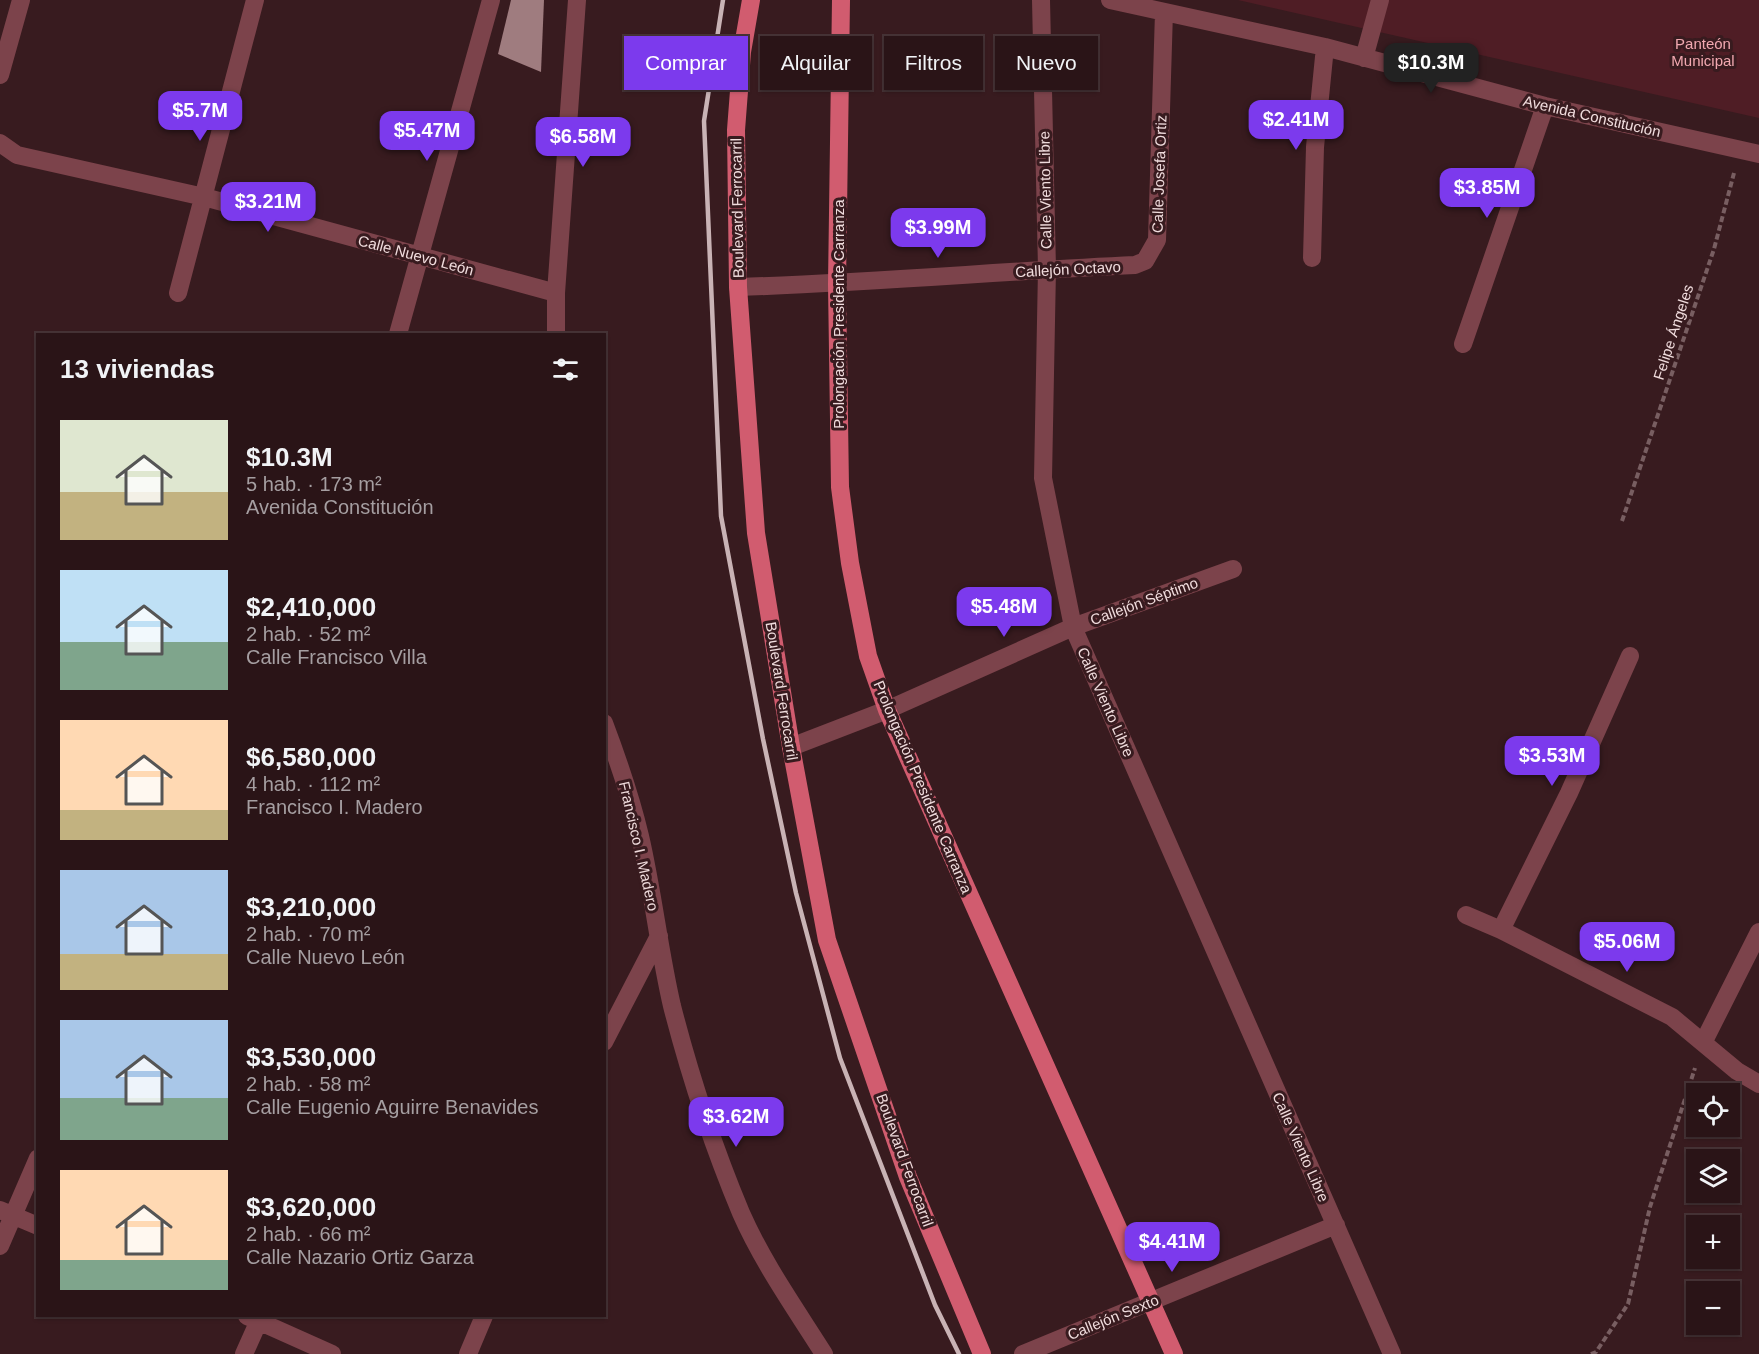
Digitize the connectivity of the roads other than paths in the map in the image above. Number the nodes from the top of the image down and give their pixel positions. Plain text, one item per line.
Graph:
1 (21, 0) edge
2 (255, 0) edge
3 (491, 0) edge
4 (577, 0) edge
5 (751, 0) edge
6 (841, 0) edge
7 (1041, 0) edge
8 (1110, 0) edge
9 (1380, 0) edge
10 (1164, 12) junction
11 (1325, 47) junction
12 (1364, 58) junction
13 (0, 75) edge
14 (1545, 106) junction
15 (0, 143) edge
16 (1759, 154) edge
17 (204, 197) junction
18 (420, 256) junction
19 (1312, 258) dead end
20 (1145, 261) joint
21 (1047, 269) junction
22 (837, 284) junction
23 (738, 286) junction
24 (178, 293) dead end
25 (556, 293) junction
26 (398, 333) edge
27 (556, 333) edge
28 (1463, 344) dead end
29 (1233, 569) dead end
30 (1073, 627) junction
31 (1630, 656) dead end
32 (887, 710) junction
33 (606, 728) edge
34 (791, 747) junction
35 (1466, 915) dead end
36 (1501, 930) junction
37 (1759, 932) edge
38 (659, 936) junction
39 (606, 1038) edge
40 (1703, 1043) junction
41 (1759, 1084) edge
42 (36, 1161) edge
43 (7, 1212) edge
44 (36, 1225) edge
45 (1336, 1225) junction
46 (0, 1246) edge
47 (1150, 1302) junction
48 (255, 1317) edge
49 (484, 1317) edge
50 (244, 1354) edge
51 (332, 1354) edge
52 (468, 1354) edge
53 (824, 1354) edge
54 (982, 1354) edge
55 (1023, 1354) edge
56 (1174, 1354) edge
57 (1392, 1354) edge

1 - 13 street
2 - 17 street
3 - 18 street
4 - 25 street
5 - 23 main road, Boulevard Ferrocarril
6 - 22 main road, Prolongación Presidente Carranza
7 - 21 street, Calle Viento Libre
8 - 10 street, Avenida Constitución
9 - 12 street
10 - 11 street, Avenida Constitución
10 - 20 street, Calle Josefa Ortiz
11 - 12 street, Avenida Constitución
11 - 19 street
12 - 14 street, Avenida Constitución
14 - 16 street, Avenida Constitución
14 - 28 street
15 - 17 street, Calle Nuevo León
17 - 18 street, Calle Nuevo León
17 - 24 street
18 - 25 street, Calle Nuevo León
18 - 26 street
20 - 21 street, Callejón Octavo
21 - 22 street, Callejón Octavo
21 - 30 street, Calle Viento Libre
22 - 23 street, Callejón Octavo
22 - 32 main road, Prolongación Presidente Carranza
23 - 34 main road, Boulevard Ferrocarril
25 - 27 street
29 - 30 street, Callejón Séptimo
30 - 32 street, Callejón Séptimo
30 - 45 street, Calle Viento Libre
31 - 36 street
32 - 34 street, Callejón Séptimo
32 - 47 main road, Prolongación Presidente Carranza
33 - 38 street, Francisco I. Madero
34 - 54 main road, Boulevard Ferrocarril
35 - 36 street
36 - 40 street
37 - 40 street
38 - 39 street
38 - 53 street, Francisco I. Madero
40 - 41 street
42 - 43 street
43 - 44 street
43 - 46 street
45 - 47 street, Callejón Sexto
45 - 57 street, Calle Viento Libre
47 - 55 street, Callejón Sexto
47 - 56 main road, Prolongación Presidente Carranza
48 - 50 street
48 - 51 street
49 - 52 street

